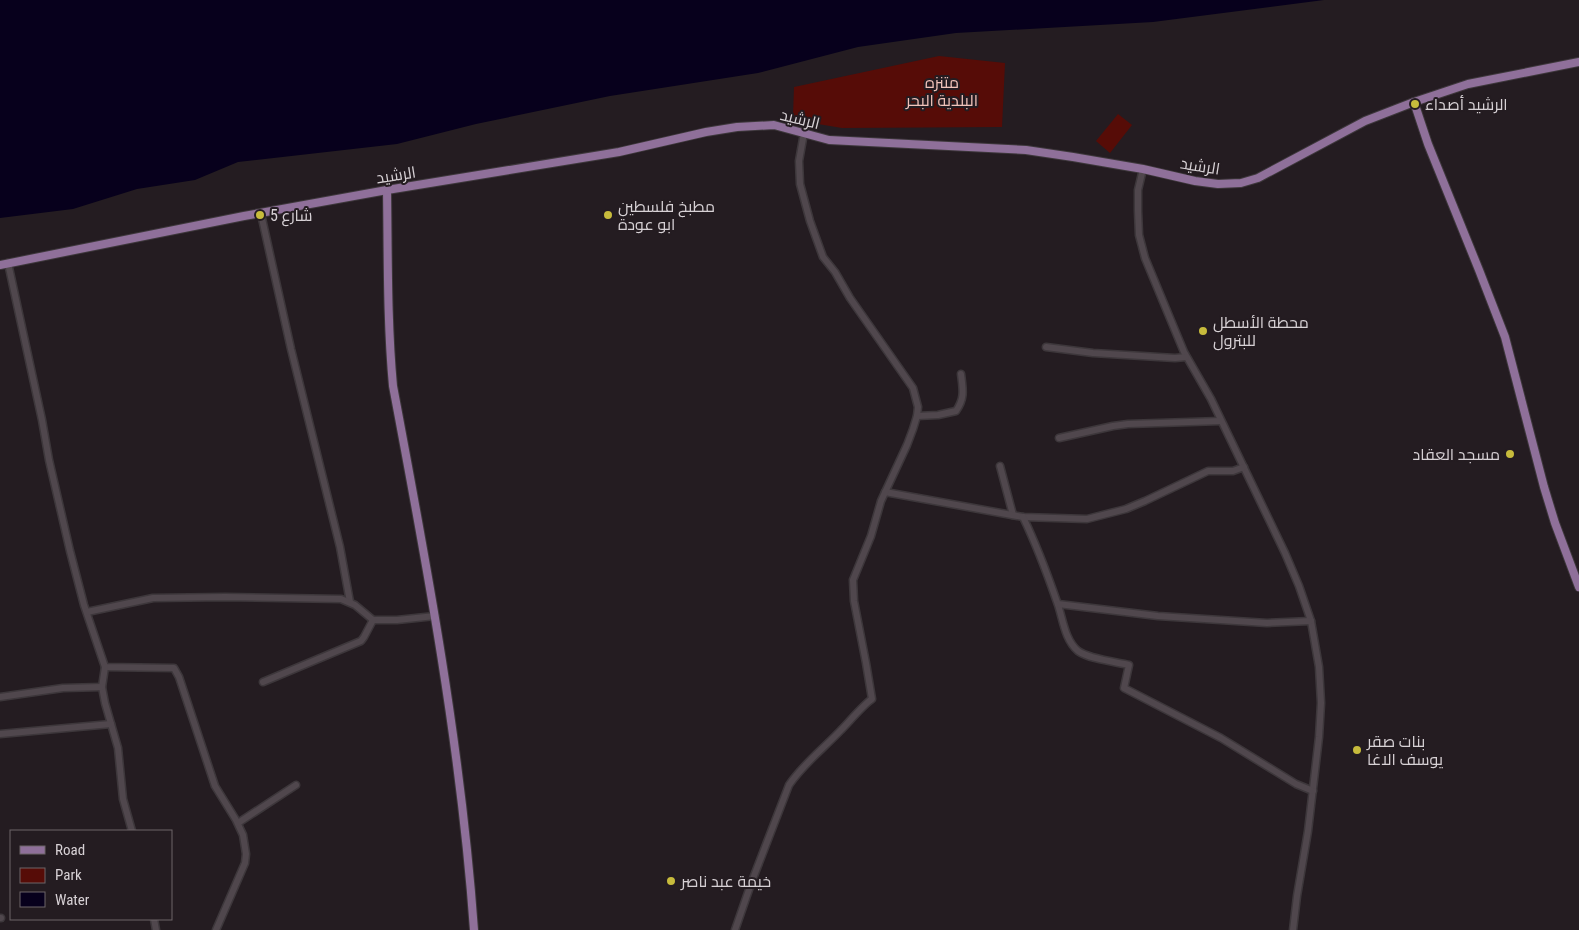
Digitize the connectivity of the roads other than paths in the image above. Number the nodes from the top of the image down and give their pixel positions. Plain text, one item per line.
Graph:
1 (1579, 62) edge
2 (1414, 102) junction
3 (804, 133) junction
4 (1143, 170) junction
5 (387, 190) junction
6 (261, 214) junction
7 (4, 264) edge
8 (1046, 347) dead end
9 (1186, 357) junction
10 (961, 374) dead end
11 (917, 416) junction
12 (1221, 421) junction
13 (1060, 438) dead end
14 (1000, 466) dead end
15 (1244, 467) junction
16 (885, 492) junction
17 (1013, 514) junction
18 (1023, 517) junction
19 (1579, 587) edge
20 (350, 602) junction
21 (1058, 604) junction
22 (87, 612) junction
23 (435, 616) junction
24 (373, 620) junction
25 (1310, 621) junction
26 (105, 667) junction
27 (263, 682) dead end
28 (102, 687) junction
29 (0, 697) edge
30 (111, 724) junction
31 (0, 734) edge
32 (296, 785) dead end
33 (1313, 791) junction
34 (238, 823) junction
35 (132, 830) edge
36 (216, 930) edge
37 (474, 930) edge
38 (735, 930) edge
39 (1293, 930) edge

1 - 2 main road, الرشيد
2 - 4 main road, الرشيد
2 - 19 main road
3 - 4 main road, الرشيد
3 - 5 main road, الرشيد
3 - 11 street
4 - 9 street
5 - 6 main road, الرشيد
5 - 23 main road
6 - 7 main road, الرشيد
6 - 20 street
7 - 22 street
8 - 9 street
9 - 12 street
10 - 11 street
11 - 16 street
12 - 13 street
12 - 15 street
14 - 17 street
15 - 18 street
15 - 25 street
16 - 17 street
16 - 38 street
17 - 18 street
18 - 21 street
20 - 22 street
20 - 24 street
21 - 25 street
21 - 33 street
22 - 26 street
23 - 24 street
23 - 37 main road
24 - 27 street
25 - 33 street
26 - 28 street
26 - 34 street
28 - 29 street
28 - 30 street
30 - 31 street
30 - 35 street
32 - 34 street
33 - 39 street
34 - 36 street

